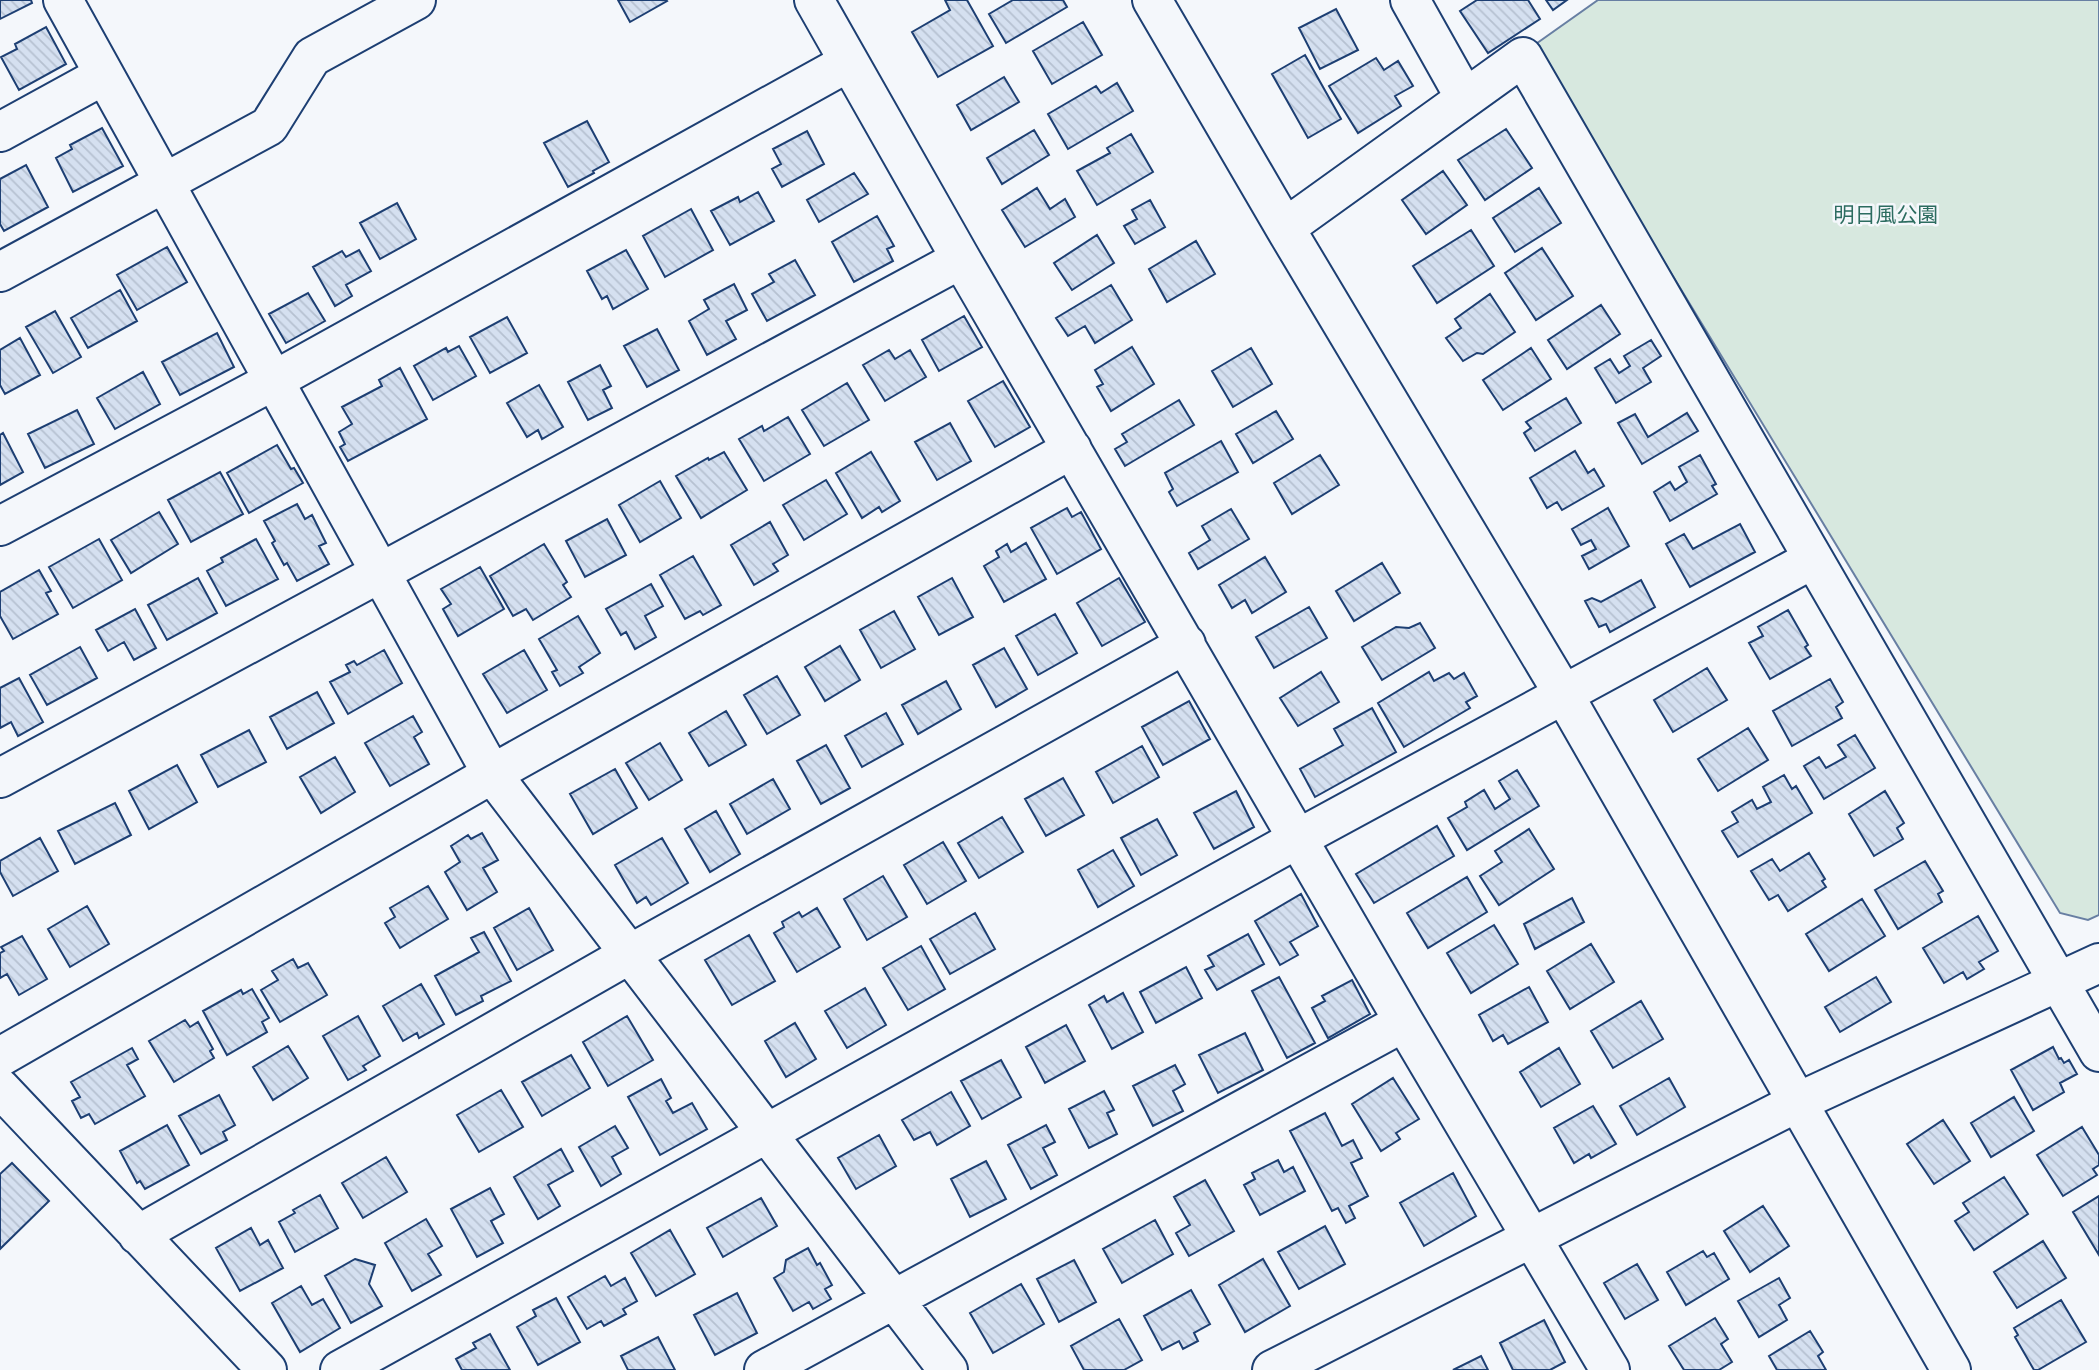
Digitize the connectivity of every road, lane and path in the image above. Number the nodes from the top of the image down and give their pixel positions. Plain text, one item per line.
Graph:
1 (63, 0) edge
2 (416, 0) edge
3 (814, 0) edge
4 (1152, 0) edge
5 (1410, 0) edge
6 (849, 62) junction
7 (104, 75) junction
8 (1465, 98) junction
9 (0, 132) edge
10 (163, 183) junction
11 (1285, 229) junction
12 (961, 259) junction
13 (0, 272) edge
14 (273, 381) junction
15 (1072, 449) junction
16 (0, 526) edge
17 (1813, 559) junction
18 (380, 574) junction
19 (1185, 644) junction
20 (1564, 695) junction
21 (492, 774) junction
22 (0, 778) edge
23 (1298, 838) junction
24 (630, 954) junction
25 (2099, 963) edge
26 (2058, 982) junction
27 (1404, 1021) junction
28 (2099, 1052) edge
29 (0, 1057) edge
30 (0, 1088) edge
31 (1798, 1102) junction
32 (767, 1133) junction
33 (138, 1235) junction
34 (1532, 1238) junction
35 (894, 1300) junction
36 (267, 1370) edge
37 (340, 1370) edge
38 (764, 1370) edge
39 (948, 1370) edge
40 (1272, 1370) edge
41 (1610, 1370) edge
42 (1951, 1370) edge

1 - 7 street
2 - 10 street
3 - 6 street
4 - 11 street
5 - 8 street
6 - 12 street
6 - 14 street
7 - 9 street
7 - 10 street
8 - 11 street
8 - 17 street
10 - 13 street
10 - 14 street
11 - 20 street
12 - 15 street
12 - 18 street
14 - 16 street
14 - 18 street
15 - 19 street
15 - 21 street
17 - 20 street
17 - 26 street
18 - 21 street
18 - 22 street
19 - 23 street
19 - 24 street
20 - 23 street
20 - 31 street
21 - 24 street
21 - 29 street
23 - 27 street
23 - 32 street
24 - 32 street
24 - 33 street
25 - 26 street
26 - 28 street
26 - 31 street
27 - 34 street
27 - 35 street
30 - 33 street
31 - 34 street
31 - 42 street
32 - 35 street
32 - 37 street
33 - 36 street
34 - 40 street
34 - 41 street
35 - 38 street
35 - 39 street

